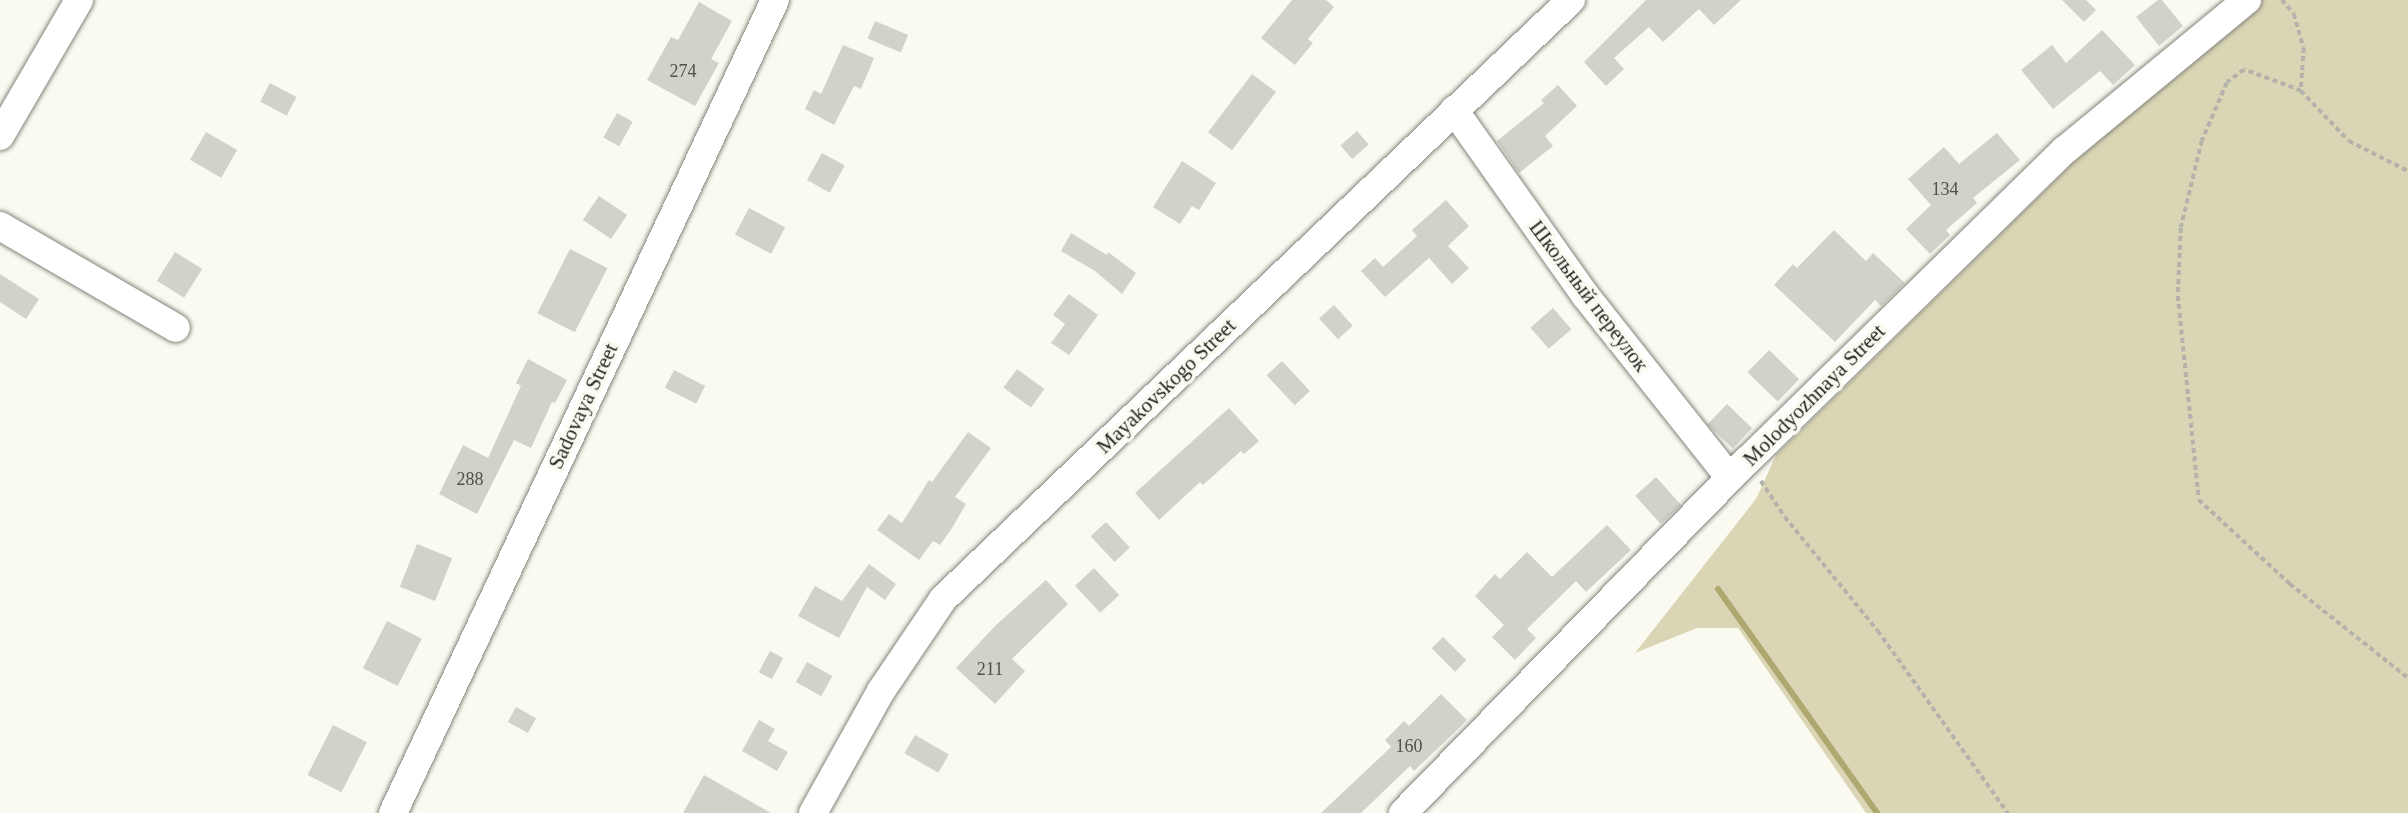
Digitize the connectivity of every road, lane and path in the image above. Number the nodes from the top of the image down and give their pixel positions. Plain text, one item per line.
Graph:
1 (79, 0) edge
2 (775, 0) edge
3 (1571, 0) edge
4 (2246, 0) edge
5 (2283, 0) edge
6 (2301, 91) junction
7 (1454, 110) junction
8 (0, 136) edge
9 (2408, 171) edge
10 (0, 226) edge
11 (176, 328) dead end
12 (1739, 469) junction
13 (2408, 678) edge
14 (393, 813) edge
15 (813, 813) edge
16 (1403, 813) edge
17 (2008, 813) edge

1 - 8 street
2 - 14 street, Sadovaya Street
3 - 7 street, Mayakovskogo Street
4 - 12 street, Molodyozhnaya Street
5 - 6 path
6 - 9 path
6 - 13 path
7 - 12 street, Школьный переулок
7 - 15 street, Mayakovskogo Street
10 - 11 street
12 - 16 street, Molodyozhnaya Street
12 - 17 path

